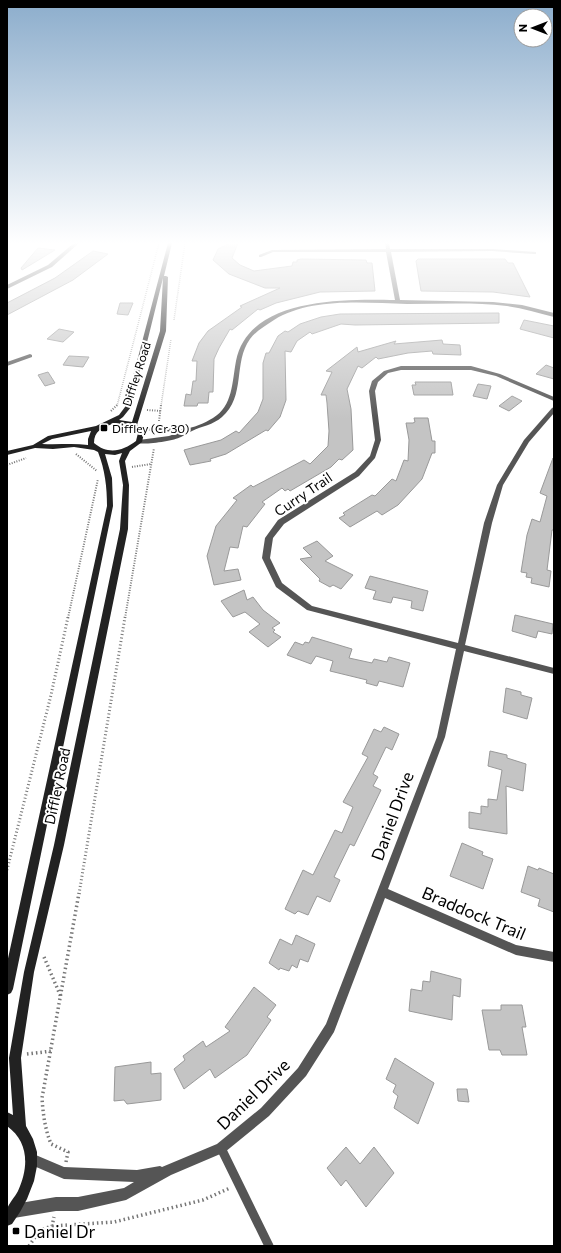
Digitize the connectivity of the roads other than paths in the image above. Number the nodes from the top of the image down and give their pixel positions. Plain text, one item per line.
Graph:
1 (156, 301) edge
2 (165, 301) edge
3 (398, 302) joint
4 (554, 315) edge
5 (30, 356) dead end
6 (7, 364) edge
7 (554, 399) edge
8 (554, 410) edge
9 (111, 422) junction
10 (136, 426) junction
11 (97, 428) junction
12 (188, 430) junction
13 (139, 442) junction
14 (35, 446) junction
15 (98, 450) junction
16 (127, 450) junction
17 (7, 453) edge
18 (460, 647) junction
19 (554, 671) edge
20 (383, 892) junction
21 (554, 957) edge
22 (7, 989) edge
23 (7, 1118) edge
24 (20, 1128) junction
25 (221, 1148) junction
26 (31, 1159) junction
27 (167, 1171) junction
28 (10, 1215) edge
29 (269, 1246) edge

1 - 9 main road, Diffley Road
2 - 10 main road, Diffley Road
3 - 4 street
3 - 12 street
5 - 6 street
7 - 18 street, Curry Trail
8 - 18 street, Daniel Drive
9 - 10 main road
9 - 11 main road
10 - 12 street
10 - 13 main road
11 - 14 main road
11 - 15 main road
12 - 13 street
13 - 16 main road
14 - 15 main road
14 - 17 main road
15 - 16 main road
15 - 22 main road, Diffley Road
16 - 24 main road, Diffley Road
18 - 19 street, Curry Trail
18 - 20 street, Daniel Drive
20 - 21 street, Braddock Trail
20 - 25 street, Daniel Drive
23 - 24 main road
24 - 26 main road
25 - 27 street, Daniel Drive
25 - 29 lane
26 - 27 street, Daniel Drive
26 - 28 main road
27 - 28 street, Daniel Drive

